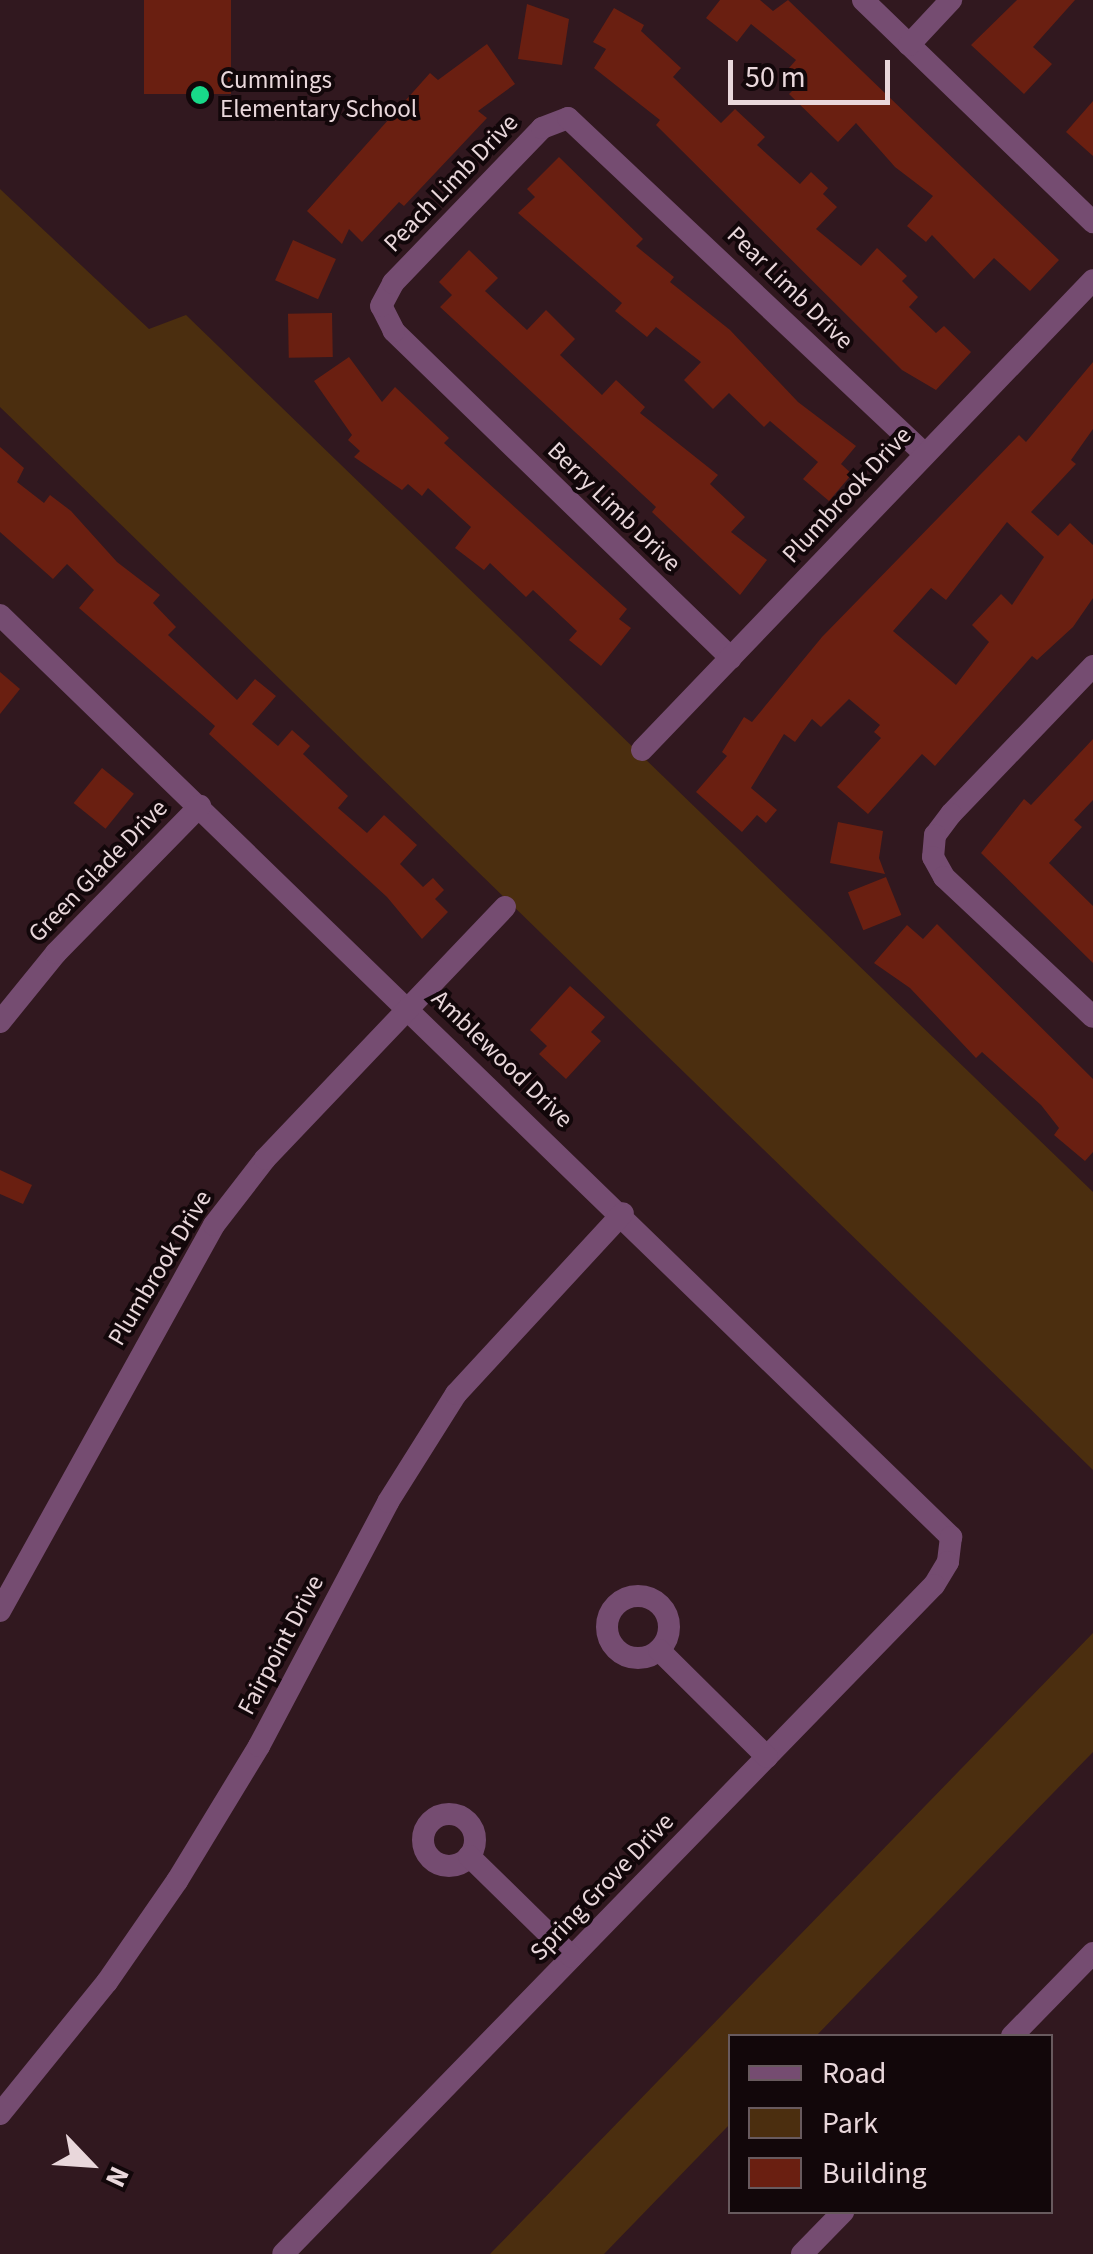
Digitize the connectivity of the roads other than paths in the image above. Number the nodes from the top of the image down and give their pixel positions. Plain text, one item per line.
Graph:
1 (863, 0) edge
2 (951, 0) edge
3 (909, 45) junction
4 (618, 162) joint
5 (1093, 222) edge
6 (1093, 280) edge
7 (460, 394) joint
8 (924, 453) junction
9 (0, 615) edge
10 (731, 658) junction
11 (1093, 666) edge
12 (642, 750) dead end
13 (200, 806) junction
14 (505, 907) dead end
15 (409, 1008) junction
16 (1093, 1017) edge
17 (0, 1022) edge
18 (623, 1214) junction
19 (949, 1551) joint
20 (0, 1611) edge
21 (659, 1650) dead end
22 (767, 1756) junction
23 (469, 1856) dead end
24 (1093, 1953) edge
25 (572, 1958) junction
26 (1014, 2034) edge
27 (0, 2114) edge
28 (841, 2214) edge
29 (282, 2254) edge
30 (802, 2254) edge

1 - 3 street
2 - 3 street
3 - 5 street
4 - 7 street, Peach Limb Drive
4 - 8 street, Pear Limb Drive
6 - 8 street, Plumbrook Drive
7 - 10 street, Berry Limb Drive
8 - 10 street, Plumbrook Drive
9 - 13 street, Amblewood Drive
10 - 12 street, Plumbrook Drive
11 - 16 street
13 - 15 street, Amblewood Drive
13 - 17 street, Green Glade Drive
14 - 15 street, Plumbrook Drive
15 - 18 street, Amblewood Drive
15 - 20 street, Plumbrook Drive
18 - 19 street, Amblewood Drive
18 - 27 street, Fairpoint Drive
19 - 22 street, Spring Grove Drive
21 - 22 street
22 - 25 street, Spring Grove Drive
23 - 25 street
24 - 26 street
25 - 29 street, Spring Grove Drive
28 - 30 street

